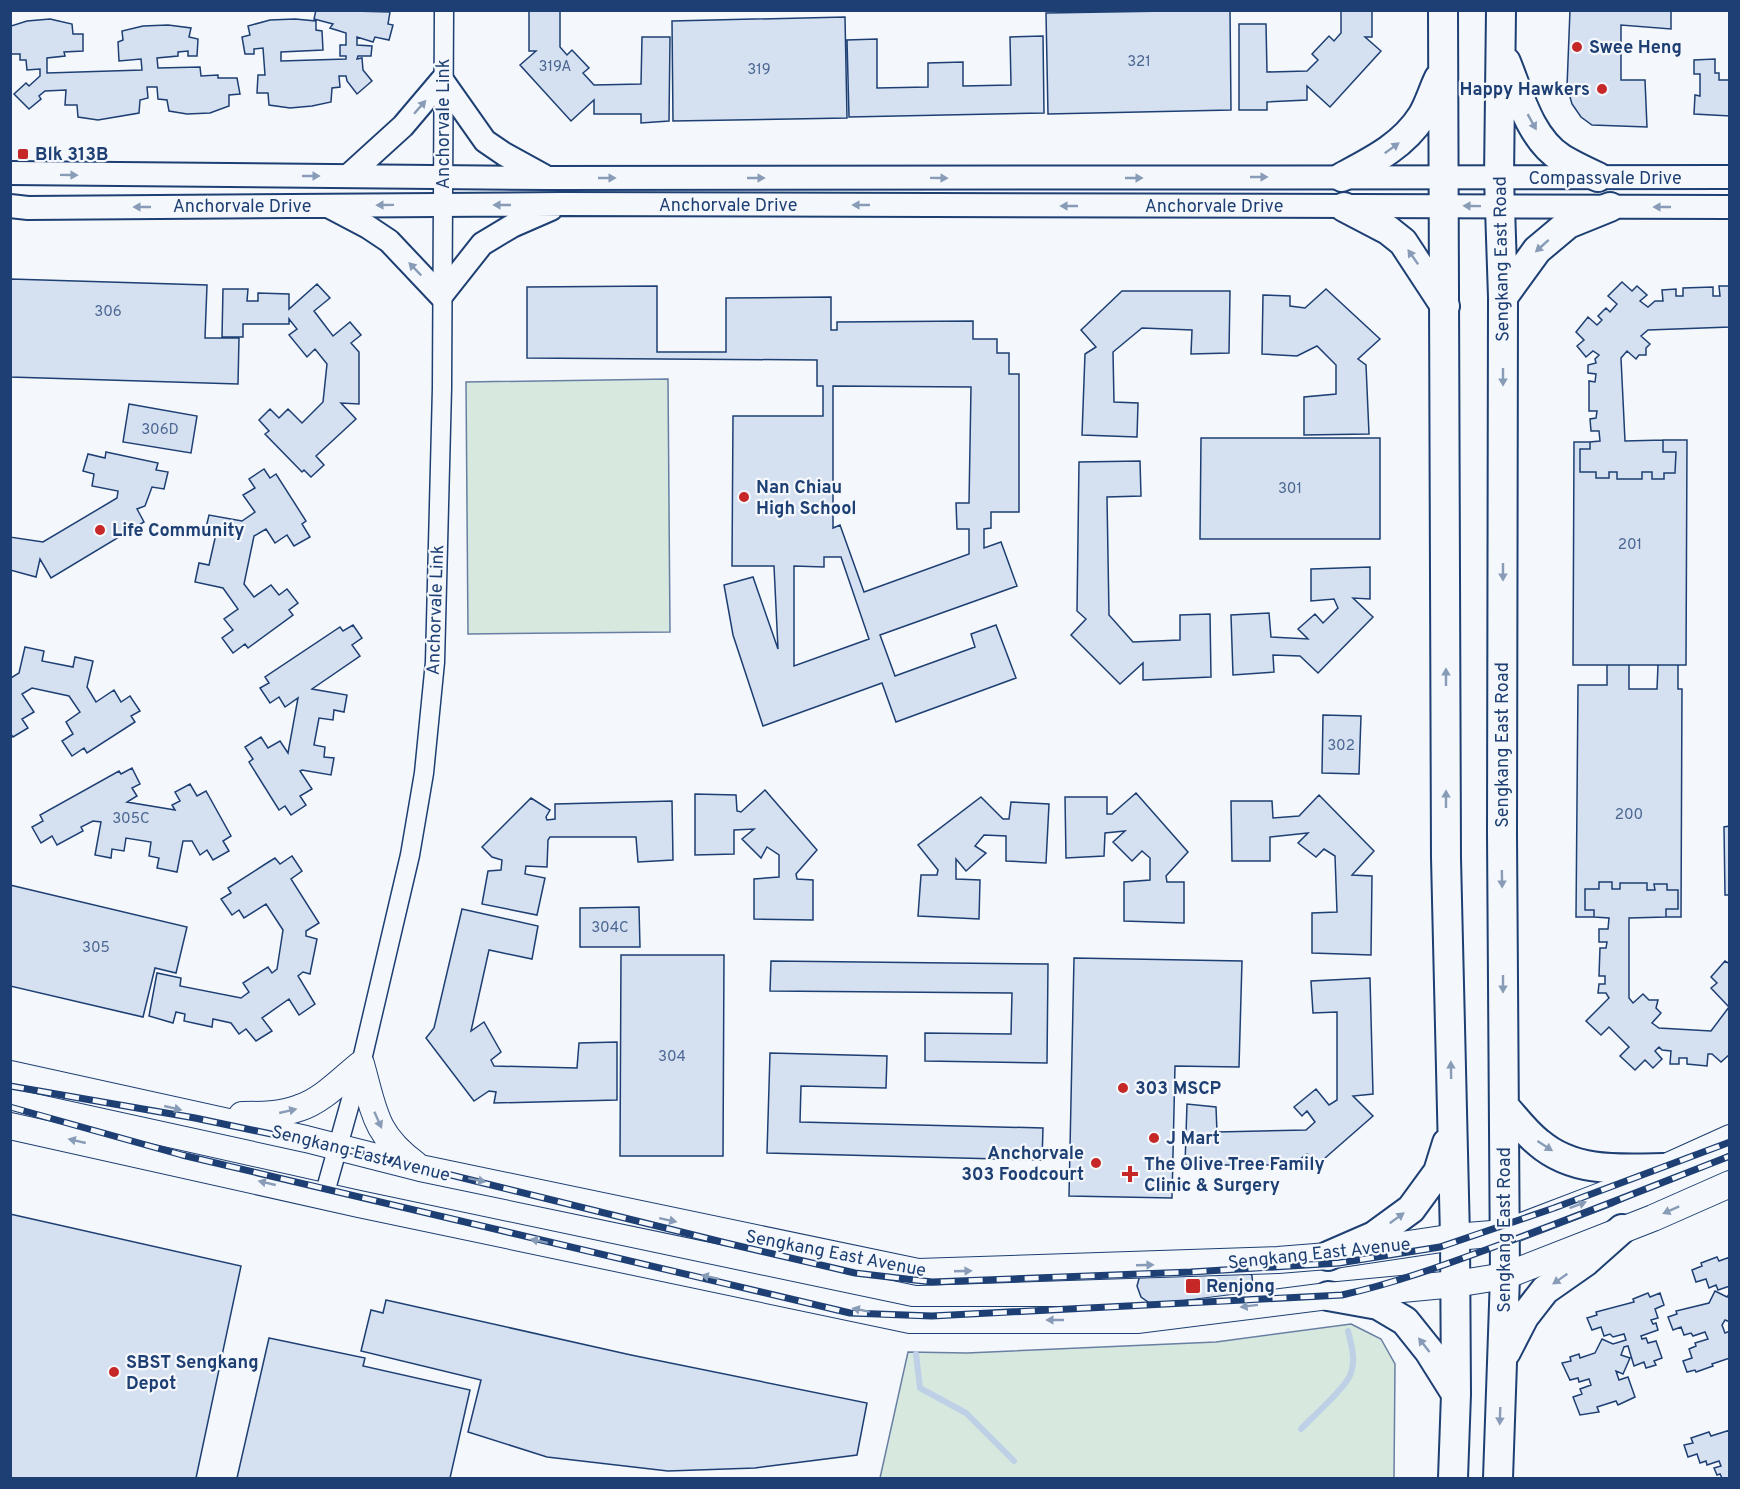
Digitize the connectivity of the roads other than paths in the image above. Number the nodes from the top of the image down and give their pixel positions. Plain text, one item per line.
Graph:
1 (444, 10) edge
2 (1443, 10) edge
3 (1501, 10) edge
4 (1501, 49) junction
5 (1443, 68) junction
6 (442, 80) junction
7 (10, 173) edge
8 (348, 176) junction
9 (442, 177) junction
10 (1342, 177) junction
11 (1445, 177) junction
12 (1598, 177) junction
13 (1730, 177) edge
14 (548, 178) junction
15 (1499, 178) junction
16 (561, 204) junction
17 (443, 205) junction
18 (10, 206) edge
19 (327, 206) junction
20 (1445, 206) junction
21 (1499, 206) junction
22 (1344, 207) junction
23 (1610, 207) junction
24 (1730, 207) edge
25 (441, 296) junction
26 (1503, 297) junction
27 (1445, 306) junction
28 (361, 1064) junction
29 (10, 1074) edge
30 (1504, 1106) junction
31 (209, 1117) junction
32 (10, 1126) edge
33 (1453, 1128) junction
34 (1730, 1138) edge
35 (338, 1147) junction
36 (420, 1168) junction
37 (1664, 1168) junction
38 (1730, 1184) edge
39 (324, 1196) junction
40 (1622, 1229) junction
41 (1504, 1233) junction
42 (1455, 1237) junction
43 (1328, 1256) junction
44 (1505, 1276) junction
45 (1455, 1284) junction
46 (1328, 1296) junction
47 (1502, 1358) junction
48 (1456, 1394) junction
49 (1453, 1479) edge
50 (1498, 1479) edge

1 - 6 street, Anchorvale Link
2 - 5 main road
3 - 4 main road, Sengkang East Road
4 -> 12 main road
4 - 15 main road, Sengkang East Road
10 -> 5 main road
5 - 11 main road
8 -> 6 street
6 - 9 street, Anchorvale Link
6 - 14 street
7 -> 8 street, Anchorvale Drive
8 - 9 street, Anchorvale Drive
9 - 14 street, Anchorvale Drive
9 - 17 street, Anchorvale Link
10 - 11 street, Anchorvale Drive
14 -> 10 street, Anchorvale Drive
11 - 15 street, Compassvale Drive
11 - 20 main road
12 - 13 street, Compassvale Drive
12 - 15 street, Compassvale Drive
15 - 21 main road, Sengkang East Road
16 -> 17 street, Anchorvale Drive
22 -> 16 street, Anchorvale Drive
16 - 25 street
17 -> 19 street, Anchorvale Drive
17 - 25 street, Anchorvale Link
19 -> 18 street, Anchorvale Drive
25 -> 19 street
21 -> 20 street, Compassvale Drive
20 - 22 street, Anchorvale Drive
20 - 27 main road
21 - 23 street, Compassvale Drive
21 - 26 main road, Sengkang East Road
27 -> 22 main road
24 -> 23 street, Compassvale Drive
23 -> 26 main road
25 - 28 street, Anchorvale Link
26 -> 30 main road, Sengkang East Road
33 -> 27 main road
31 -> 28 main road
28 - 35 street, Anchorvale Link
28 -> 36 main road
29 -> 31 main road, Sengkang East Avenue
30 -> 37 main road
30 - 41 main road, Sengkang East Road
31 - 35 main road, Sengkang East Avenue
39 -> 32 main road
33 - 42 main road
43 -> 33 main road
34 - 37 main road, Sengkang East Avenue
35 - 36 main road, Sengkang East Avenue
35 - 39 street, Anchorvale Link
36 -> 43 main road, Sengkang East Avenue
41 -> 37 main road, Sengkang East Avenue
38 -> 40 main road
46 -> 39 main road
40 - 44 main road
40 -> 47 main road
41 - 42 main road, Sengkang East Avenue
41 - 44 main road, Sengkang East Road
42 - 43 main road, Sengkang East Avenue
42 - 45 main road
44 - 45 main road
44 - 47 main road, Sengkang East Road
45 - 46 main road
45 - 48 main road
48 -> 46 main road
47 -> 50 main road, Sengkang East Road
48 - 49 main road

